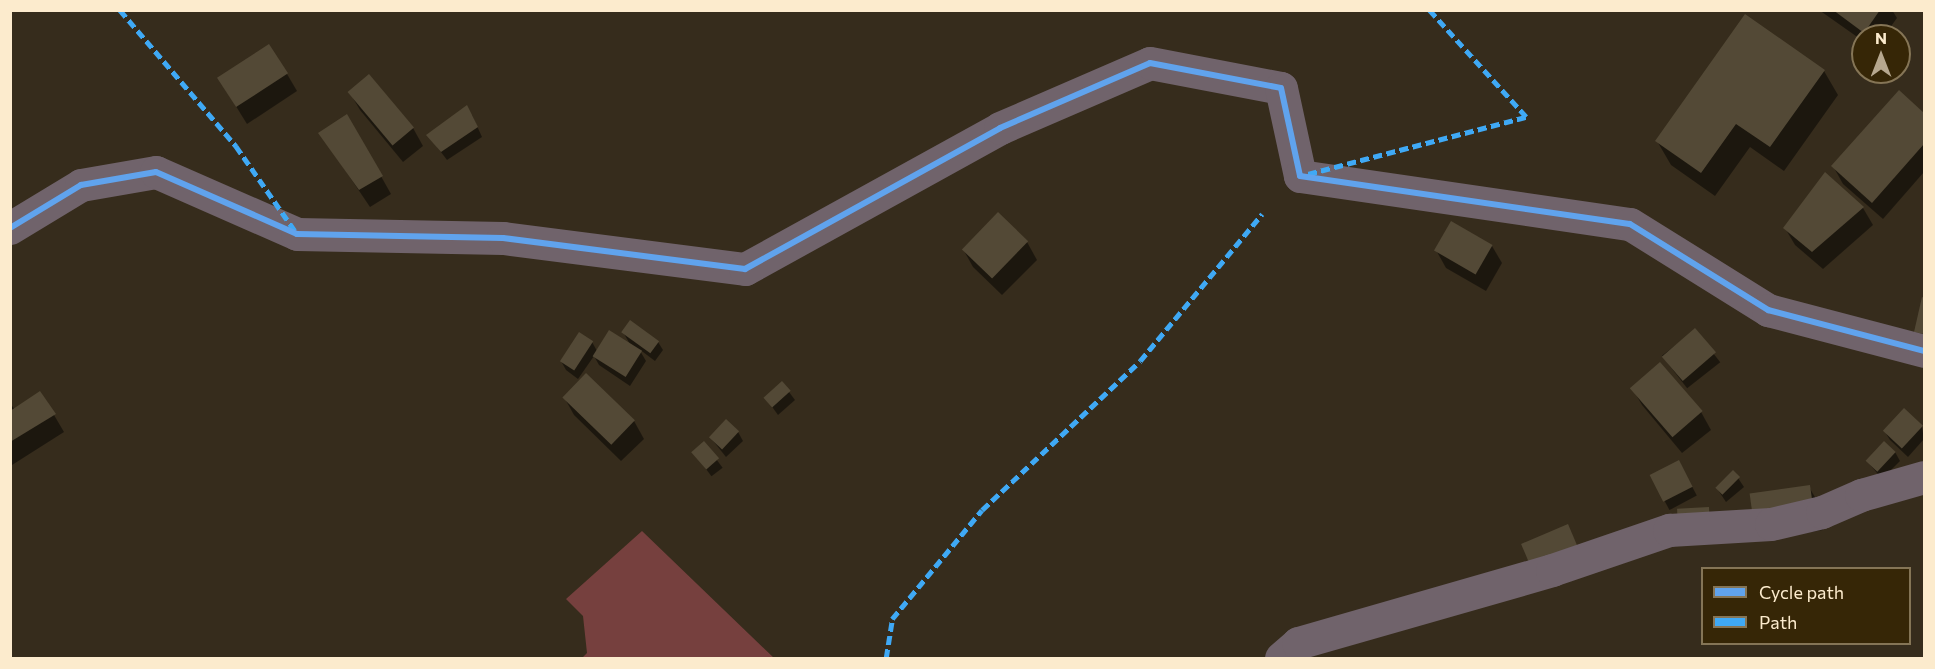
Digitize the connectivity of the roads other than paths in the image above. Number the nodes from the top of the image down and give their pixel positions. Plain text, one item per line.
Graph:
1 (10, 228) edge
2 (1924, 351) edge
3 (1924, 477) edge
4 (1281, 658) edge

1 - 2 street
3 - 4 street

